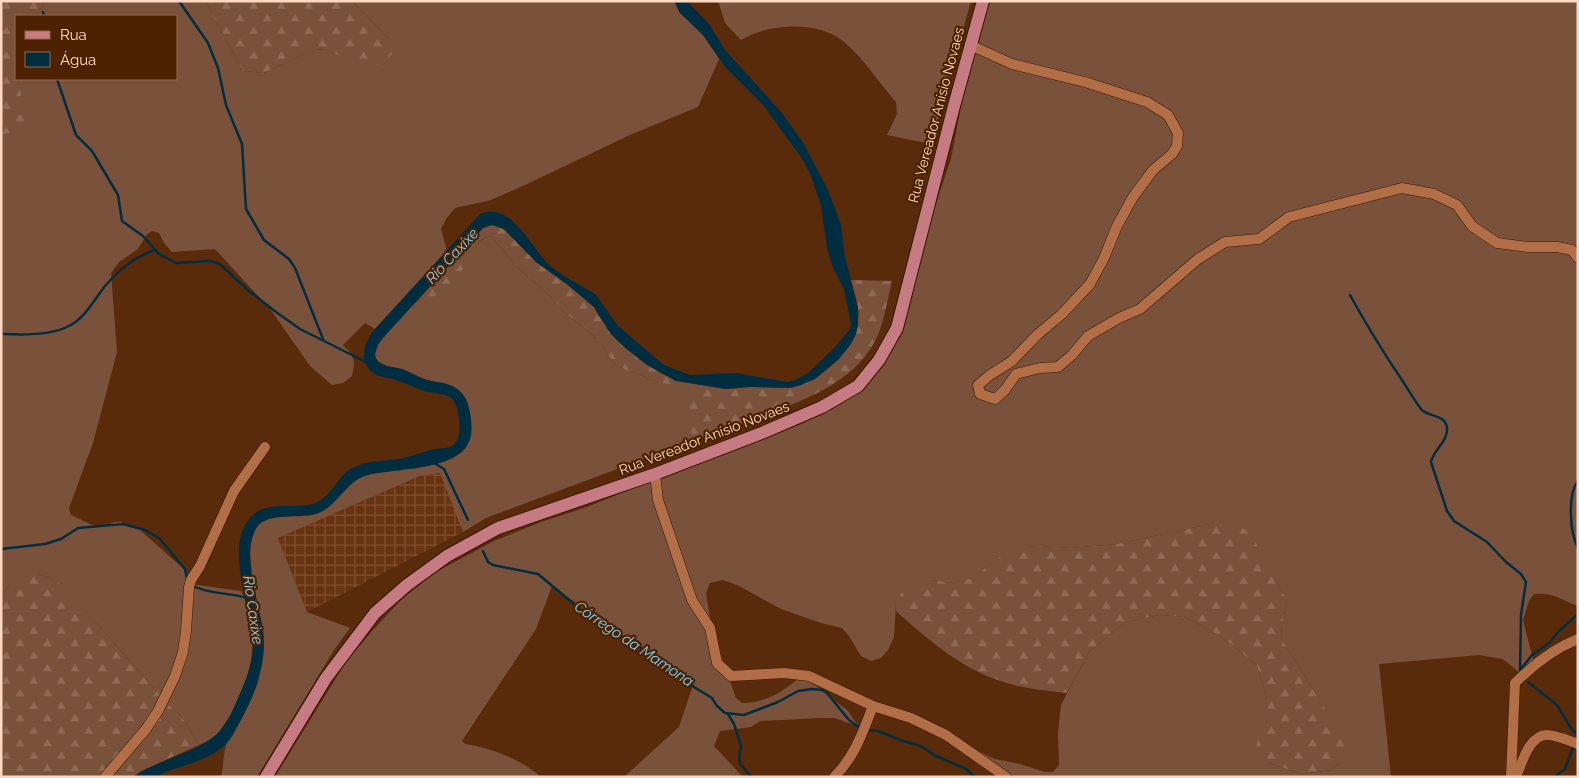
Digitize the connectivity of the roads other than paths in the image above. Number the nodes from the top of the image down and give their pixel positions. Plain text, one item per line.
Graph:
1 (982, 1) edge
2 (970, 45) junction
3 (1578, 258) edge
4 (265, 447) dead end
5 (655, 474) junction
6 (1578, 638) edge
7 (873, 706) junction
8 (1574, 742) edge
9 (105, 777) edge
10 (266, 777) edge
11 (834, 777) edge
12 (1006, 777) edge
13 (1511, 777) edge
14 (1516, 777) edge

1 - 2 main road, Rua Vereador Anísio Novaes
2 - 3 street
2 - 5 main road, Rua Vereador Anísio Novaes
4 - 9 street
5 - 7 street
5 - 10 main road, Rua Vereador Anísio Novaes
6 - 13 street
7 - 11 street
7 - 12 street
8 - 14 street

